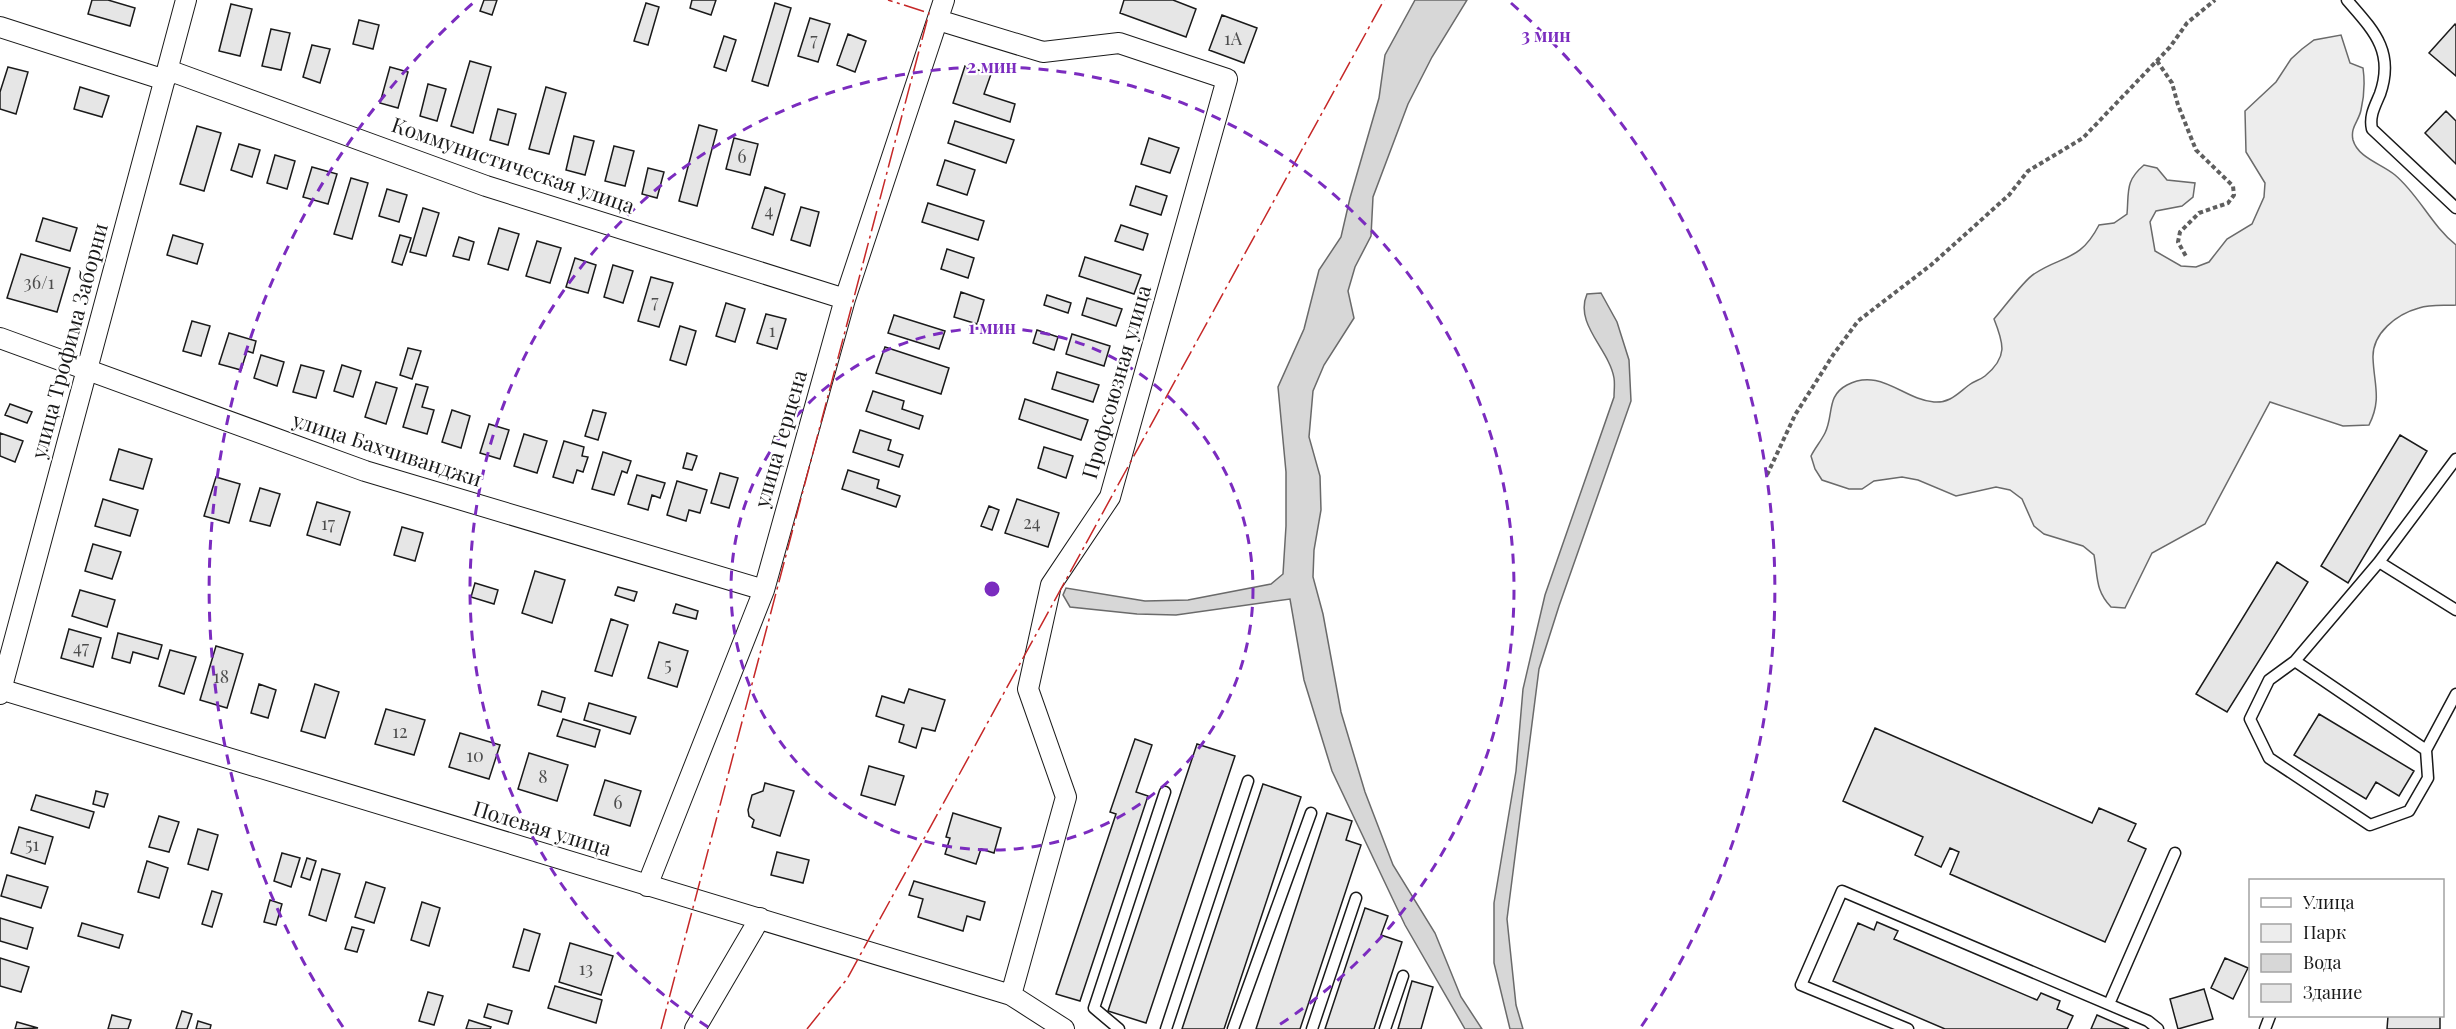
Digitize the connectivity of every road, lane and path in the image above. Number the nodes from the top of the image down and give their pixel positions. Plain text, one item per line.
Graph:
1 (186, 0) edge
2 (944, 0) edge
3 (2215, 0) edge
4 (2347, 0) edge
5 (938, 20) junction
6 (0, 27) edge
7 (2157, 61) junction
8 (166, 75) junction
9 (2456, 208) edge
10 (2187, 258) dead end
11 (845, 299) junction
12 (0, 338) edge
13 (87, 369) junction
14 (2456, 459) edge
15 (1767, 474) dead end
16 (2379, 562) junction
17 (764, 590) junction
18 (2456, 610) edge
19 (2295, 661) junction
20 (0, 691) edge
21 (2456, 694) edge
22 (2426, 750) junction
23 (1248, 781) dead end
24 (1165, 792) dead end
25 (1311, 813) dead end
26 (2175, 853) dead end
27 (647, 886) junction
28 (1356, 898) dead end
29 (760, 918) junction
30 (1403, 976) dead end
31 (1011, 995) junction
32 (2109, 1004) junction
33 (695, 1029) edge
34 (1064, 1029) edge
35 (1119, 1029) edge
36 (1166, 1029) edge
37 (1233, 1029) edge
38 (1312, 1029) edge
39 (1385, 1029) edge
40 (1908, 1029) edge
41 (2158, 1029) edge

1 - 8 street, улица Трофима Заборни
2 - 5 street, улица Герцена
3 - 7 path
4 - 9 lane
5 - 11 street, улица Герцена
5 - 31 street, Профсоюзная улица
6 - 8 street, Коммунистическая улица
7 - 10 path
7 - 15 path
8 - 11 street, Коммунистическая улица
8 - 13 street, улица Трофима Заборни
11 - 17 street, улица Герцена
12 - 13 street, улица Бахчиванджи
13 - 17 street, улица Бахчиванджи
13 - 20 street, улица Трофима Заборни
14 - 16 lane
16 - 18 lane
16 - 19 lane
17 - 27 street, улица Герцена
19 - 22 lane
19 - 22 lane
20 - 27 street, Полевая улица
21 - 22 lane
23 - 36 lane
24 - 35 lane
25 - 37 lane
26 - 32 lane
27 - 29 street, Полевая улица
28 - 38 lane
29 - 31 street, Полевая улица
29 - 33 street
30 - 39 lane
31 - 34 street, Полевая улица
32 - 40 lane
32 - 41 lane

